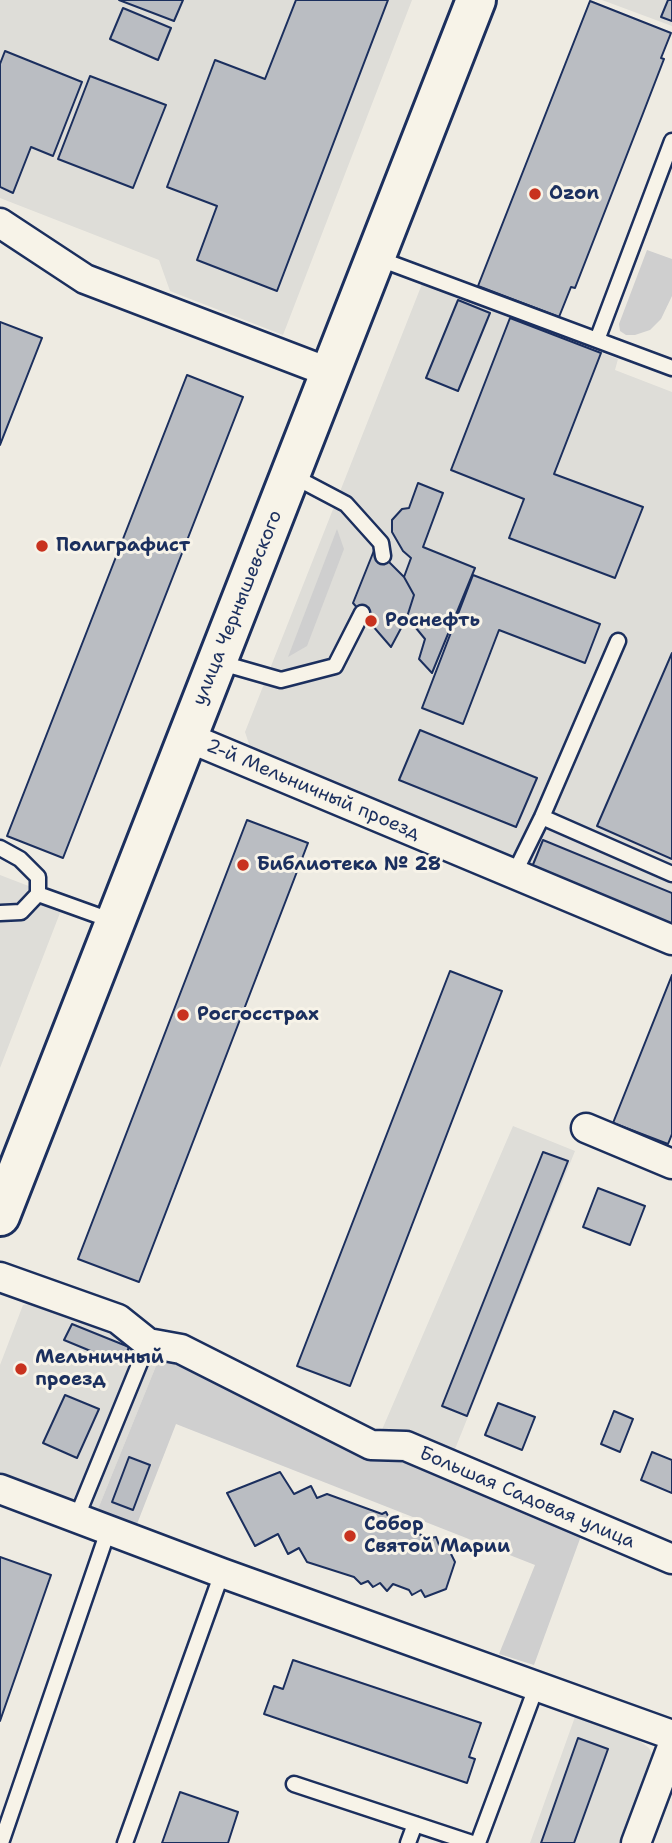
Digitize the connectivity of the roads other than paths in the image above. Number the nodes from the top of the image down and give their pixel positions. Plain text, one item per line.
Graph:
1 (477, 0) edge
2 (672, 141) edge
3 (0, 224) edge
4 (375, 258) junction
5 (597, 341) junction
6 (672, 368) edge
7 (331, 373) junction
8 (291, 475) junction
9 (383, 556) dead end
10 (362, 613) dead end
11 (618, 641) dead end
12 (216, 662) junction
13 (187, 737) junction
14 (542, 817) junction
15 (0, 848) edge
16 (514, 874) junction
17 (672, 874) edge
18 (38, 894) junction
19 (0, 913) edge
20 (114, 922) junction
21 (672, 940) edge
22 (586, 1128) dead end
23 (672, 1164) edge
24 (0, 1216) edge
25 (0, 1277) edge
26 (148, 1343) junction
27 (0, 1489) edge
28 (76, 1519) junction
29 (108, 1531) junction
30 (672, 1559) edge
31 (222, 1573) junction
32 (537, 1685) junction
33 (672, 1735) edge
34 (672, 1747) edge
35 (294, 1784) dead end
36 (415, 1824) junction
37 (1, 1843) edge
38 (125, 1843) edge
39 (408, 1843) edge
40 (472, 1843) edge
41 (478, 1843) edge
42 (636, 1843) edge

1 - 4 main road, улица Чернышевского
2 - 5 lane
3 - 7 street
4 - 5 lane
4 - 7 main road, улица Чернышевского
5 - 6 lane
7 - 8 main road, улица Чернышевского
8 - 9 lane
8 - 12 main road, улица Чернышевского
10 - 12 lane
11 - 14 lane
12 - 13 main road, улица Чернышевского
13 - 16 street, 2-й Мельничный проезд
13 - 20 main road, улица Чернышевского
14 - 16 lane
14 - 17 lane
15 - 18 lane
16 - 21 street, 2-й Мельничный проезд
18 - 19 lane
18 - 20 lane
20 - 24 main road, улица Чернышевского
22 - 23 street
25 - 26 street, Большая Садовая улица
26 - 28 lane
26 - 30 street, Большая Садовая улица
27 - 28 street
28 - 29 street
29 - 31 street
29 - 37 lane
31 - 32 street
31 - 38 lane
32 - 33 street
32 - 41 lane
34 - 42 street
35 - 36 lane
36 - 39 lane
36 - 40 lane

